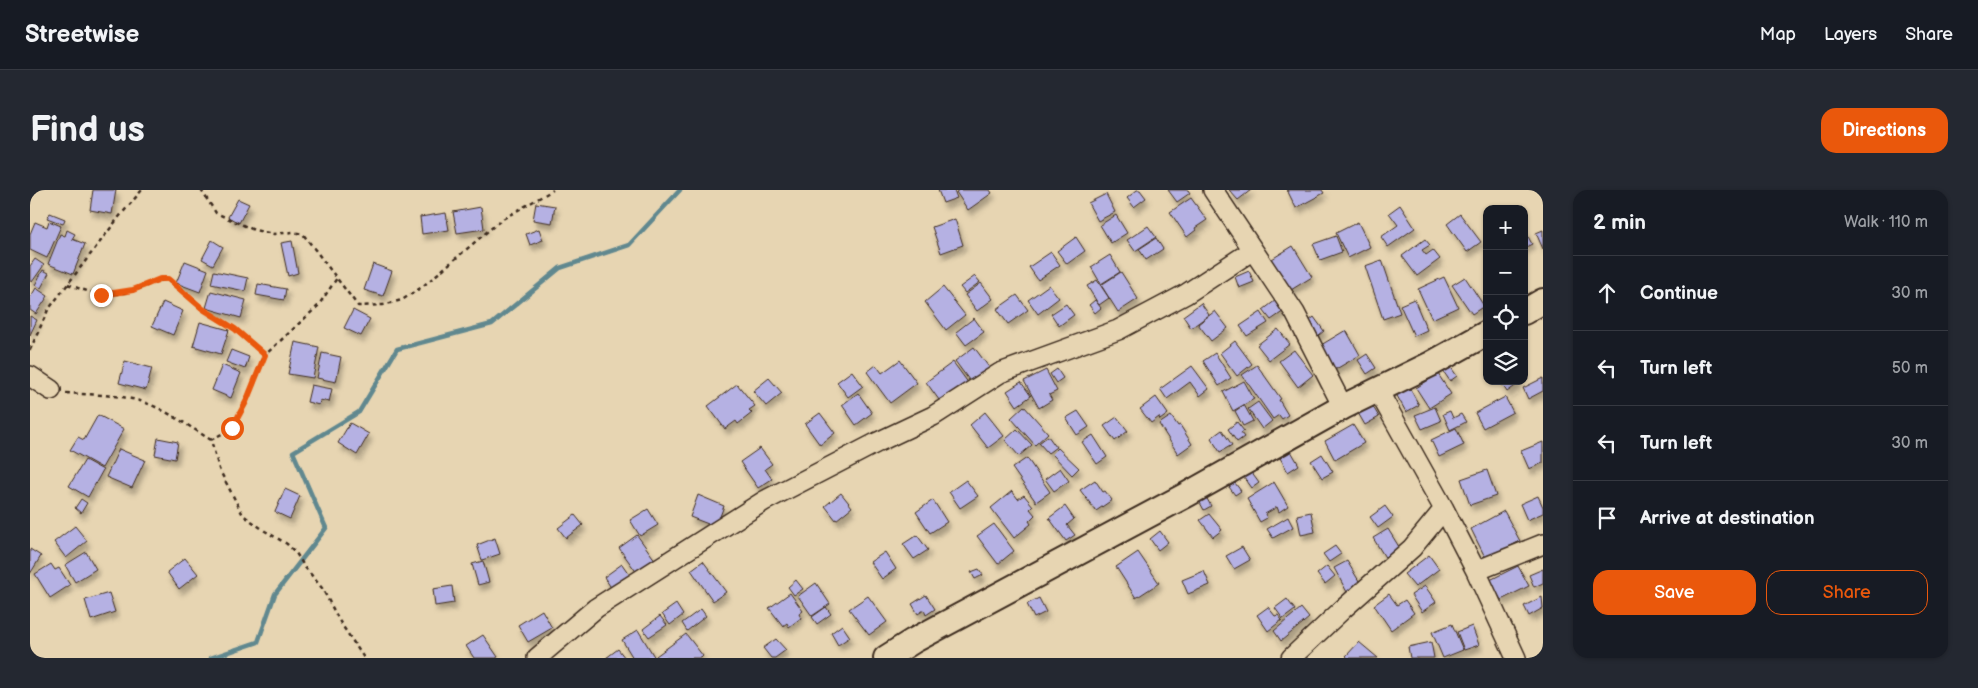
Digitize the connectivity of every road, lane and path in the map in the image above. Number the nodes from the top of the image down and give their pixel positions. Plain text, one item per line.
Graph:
1 (142, 190) edge
2 (200, 190) edge
3 (552, 190) edge
4 (1213, 190) edge
5 (1253, 250) junction
6 (337, 278) junction
7 (68, 284) junction
8 (1543, 301) edge
9 (1528, 310) edge
10 (1483, 335) edge
11 (30, 350) edge
12 (265, 355) junction
13 (30, 376) edge
14 (1377, 389) junction
15 (51, 390) joint
16 (1343, 407) junction
17 (211, 440) junction
18 (1444, 509) junction
19 (1543, 544) edge
20 (1476, 571) junction
21 (364, 658) edge
22 (537, 658) edge
23 (886, 658) edge
24 (1291, 658) edge
25 (1516, 658) edge

1 - 7 path
2 - 6 path
3 - 6 path
4 - 5 street
5 - 16 street
5 - 22 street
6 - 12 path
7 - 11 path
7 - 12 path
8 - 9 main road
10 - 14 main road
12 - 17 path
13 - 15 street
14 - 16 main road
14 - 18 street
15 - 17 path
16 - 23 main road
17 - 21 path
18 - 20 street
18 - 24 street
19 - 20 street
20 - 25 street

